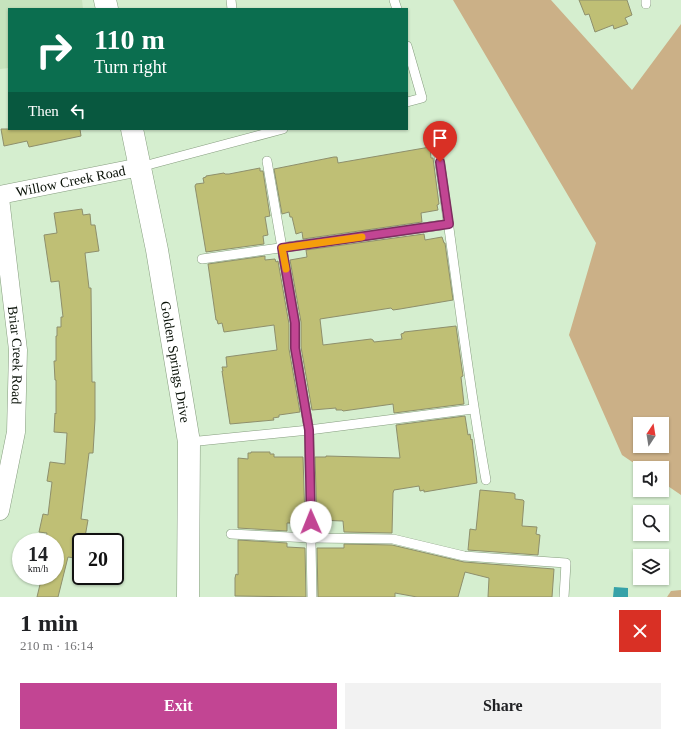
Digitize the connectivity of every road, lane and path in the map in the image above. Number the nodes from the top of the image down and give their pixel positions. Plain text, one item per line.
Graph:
1 (408, 49) edge
2 (408, 102) edge
3 (132, 130) edge
4 (276, 130) edge
5 (435, 130) dead end
6 (262, 132) edge
7 (267, 161) dead end
8 (140, 167) junction
9 (0, 195) edge
10 (0, 198) edge
11 (449, 224) junction
12 (282, 248) junction
13 (202, 260) dead end
14 (473, 409) junction
15 (309, 430) junction
16 (8, 431) edge
17 (189, 442) junction
18 (486, 480) dead end
19 (0, 511) edge
20 (231, 534) dead end
21 (311, 538) junction
22 (188, 597) edge
23 (312, 597) edge
24 (564, 597) edge

1 - 2 lane
3 - 8 main road, Golden Springs Drive
4 - 6 lane
5 - 11 lane
6 - 8 lane
7 - 12 lane
8 - 9 street, Willow Creek Road
8 - 17 main road, Golden Springs Drive
10 - 16 street, Briar Creek Road
11 - 12 lane
11 - 14 lane
12 - 13 lane
12 - 15 lane
14 - 15 lane
14 - 18 lane
15 - 17 lane
15 - 21 lane
16 - 19 street, Briar Creek Road
17 - 22 main road, Golden Springs Drive
20 - 21 lane
21 - 23 lane
21 - 24 lane

